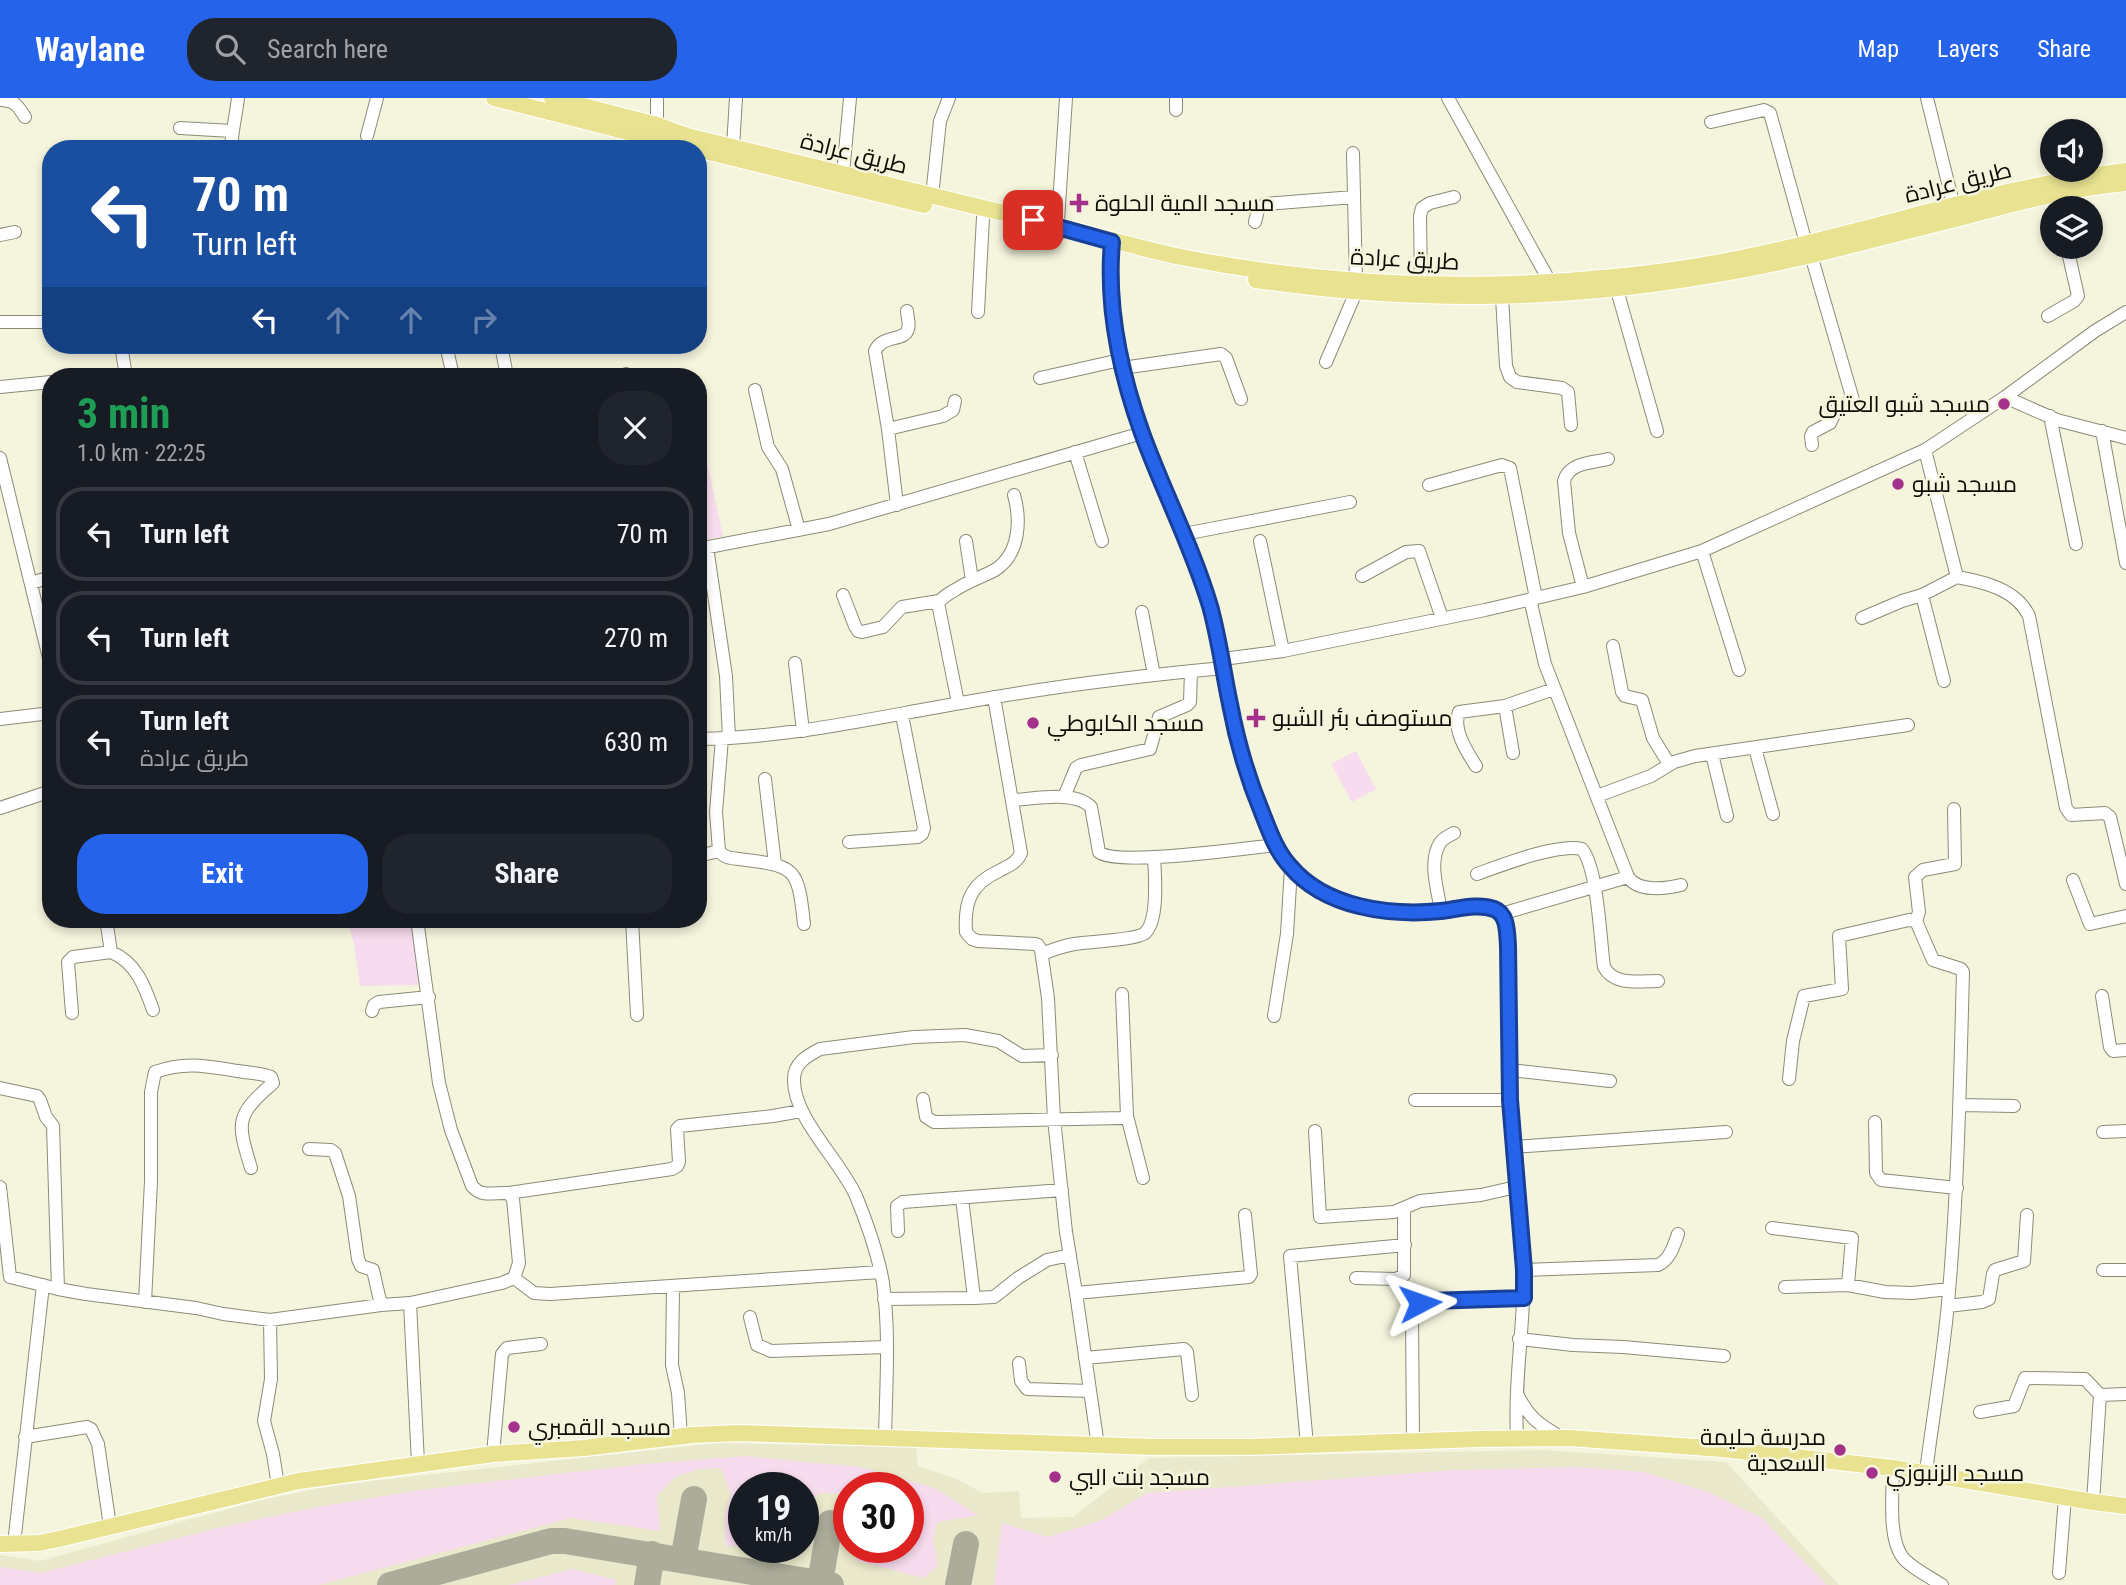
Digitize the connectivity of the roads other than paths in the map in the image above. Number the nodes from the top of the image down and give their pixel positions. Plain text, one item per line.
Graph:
1 (238, 98) edge
2 (377, 98) edge
3 (494, 98) edge
4 (552, 98) edge
5 (657, 98) edge
6 (736, 98) edge
7 (849, 98) edge
8 (949, 98) edge
9 (1066, 98) edge
10 (1448, 98) edge
11 (1927, 98) edge
12 (0, 100) edge
13 (25, 117) dead end
14 (1711, 122) dead end
15 (180, 128) dead end
16 (232, 131) junction
17 (367, 136) dead end
18 (652, 137) edge
19 (232, 140) edge
20 (707, 146) edge
21 (733, 147) junction
22 (707, 149) edge
23 (1353, 153) dead end
24 (2126, 171) edge
25 (843, 173) junction
26 (2126, 183) edge
27 (932, 196) junction
28 (2075, 196) edge
29 (1354, 197) junction
30 (1454, 197) dead end
31 (2040, 203) edge
32 (1955, 212) junction
33 (983, 217) junction
34 (1255, 222) dead end
35 (1058, 231) junction
36 (15, 232) dead end
37 (0, 235) edge
38 (1112, 246) junction
39 (1808, 249) junction
40 (2070, 259) edge
41 (1550, 282) junction
42 (1421, 284) junction
43 (1356, 286) junction
44 (1617, 290) junction
45 (1502, 297) junction
46 (906, 311) dead end
47 (978, 312) dead end
48 (2126, 312) edge
49 (2048, 316) dead end
50 (0, 322) edge
51 (42, 322) edge
52 (1326, 362) dead end
53 (1121, 364) junction
54 (1040, 378) dead end
55 (42, 383) edge
56 (0, 387) edge
57 (755, 390) dead end
58 (2005, 397) junction
59 (1241, 399) dead end
60 (955, 401) dead end
61 (2050, 416) junction
62 (1571, 425) dead end
63 (888, 429) junction
64 (2102, 430) junction
65 (1657, 431) dead end
66 (1142, 433) junction
67 (2126, 438) edge
68 (1812, 445) dead end
69 (1925, 450) junction
70 (1075, 452) junction
71 (0, 458) edge
72 (1608, 460) dead end
73 (1429, 485) dead end
74 (1014, 495) dead end
75 (1350, 502) dead end
76 (897, 505) junction
77 (799, 530) junction
78 (1184, 534) junction
79 (966, 541) dead end
80 (1102, 541) dead end
81 (1260, 541) dead end
82 (2076, 544) dead end
83 (707, 547) edge
84 (1702, 551) junction
85 (2126, 564) edge
86 (707, 570) edge
87 (1362, 576) dead end
88 (1957, 577) junction
89 (42, 580) edge
90 (972, 580) junction
91 (31, 583) junction
92 (1583, 587) junction
93 (844, 595) dead end
94 (1922, 595) junction
95 (1533, 599) junction
96 (939, 601) junction
97 (1142, 612) dead end
98 (1442, 618) junction
99 (1862, 618) dead end
100 (42, 629) edge
101 (1613, 646) dead end
102 (1283, 651) junction
103 (795, 663) dead end
104 (1224, 664) junction
105 (1738, 670) dead end
106 (1191, 671) junction
107 (1153, 675) junction
108 (1944, 681) dead end
109 (1554, 690) junction
110 (994, 697) junction
111 (958, 703) junction
112 (1505, 706) junction
113 (42, 714) edge
114 (902, 715) junction
115 (0, 719) edge
116 (1908, 725) dead end
117 (803, 731) junction
118 (725, 738) junction
119 (707, 739) edge
120 (1755, 748) junction
121 (1513, 753) dead end
122 (1713, 754) junction
123 (1669, 764) junction
124 (1476, 766) dead end
125 (765, 779) dead end
126 (42, 795) edge
127 (1597, 796) junction
128 (1063, 797) junction
129 (1013, 800) junction
130 (0, 808) edge
131 (1954, 809) dead end
132 (1773, 814) dead end
133 (1727, 816) dead end
134 (1454, 833) dead end
135 (849, 842) dead end
136 (1276, 845) junction
137 (719, 851) junction
138 (707, 854) edge
139 (1154, 857) junction
140 (775, 864) junction
141 (1291, 868) junction
142 (1477, 874) dead end
143 (1628, 877) junction
144 (2073, 880) dead end
145 (2126, 884) edge
146 (1681, 885) dead end
147 (1594, 888) junction
148 (1441, 911) junction
149 (1502, 914) junction
150 (2126, 916) edge
151 (1916, 921) junction
152 (804, 924) dead end
153 (107, 928) edge
154 (418, 928) edge
155 (632, 928) edge
156 (111, 952) junction
157 (1042, 954) junction
158 (1658, 981) dead end
159 (1122, 995) dead end
160 (2102, 996) dead end
161 (429, 998) junction
162 (153, 1010) dead end
163 (372, 1010) dead end
164 (72, 1013) dead end
165 (637, 1015) dead end
166 (1274, 1016) dead end
167 (2126, 1050) edge
168 (1052, 1055) junction
169 (1510, 1070) junction
170 (1789, 1079) dead end
171 (1610, 1081) dead end
172 (0, 1088) edge
173 (923, 1099) dead end
174 (1415, 1100) dead end
175 (1510, 1100) junction
176 (1961, 1105) junction
177 (2014, 1106) dead end
178 (801, 1111) junction
179 (1127, 1116) junction
180 (1054, 1119) junction
181 (1875, 1122) dead end
182 (1315, 1131) dead end
183 (2126, 1131) edge
184 (1726, 1132) dead end
185 (2103, 1132) dead end
186 (1513, 1147) junction
187 (309, 1149) dead end
188 (251, 1168) dead end
189 (1143, 1178) dead end
190 (0, 1187) edge
191 (1516, 1187) junction
192 (1956, 1188) junction
193 (1062, 1190) junction
194 (508, 1193) junction
195 (962, 1198) junction
196 (1404, 1208) junction
197 (1245, 1215) dead end
198 (2027, 1215) dead end
199 (2, 1217) edge
200 (1772, 1228) dead end
201 (898, 1231) dead end
202 (1678, 1234) dead end
203 (1405, 1245) junction
204 (1070, 1255) junction
205 (1524, 1270) junction
206 (2103, 1270) dead end
207 (2126, 1270) edge
208 (880, 1272) junction
209 (5, 1276) edge
210 (514, 1278) junction
211 (1356, 1278) dead end
212 (43, 1285) junction
213 (1848, 1285) junction
214 (673, 1286) junction
215 (1785, 1287) dead end
216 (58, 1289) junction
217 (1949, 1289) junction
218 (1076, 1293) junction
219 (974, 1298) junction
220 (1524, 1298) junction
221 (884, 1299) junction
222 (145, 1302) junction
223 (410, 1303) junction
224 (381, 1304) junction
225 (1948, 1306) junction
226 (750, 1317) dead end
227 (270, 1320) junction
228 (1519, 1339) junction
229 (541, 1344) dead end
230 (887, 1347) junction
231 (1724, 1356) dead end
232 (1085, 1358) junction
233 (1019, 1363) dead end
234 (1090, 1391) junction
235 (1516, 1393) junction
236 (2126, 1394) edge
237 (1192, 1395) dead end
238 (2100, 1395) junction
239 (1980, 1412) dead end
240 (681, 1436) junction
241 (25, 1437) junction
242 (884, 1438) junction
243 (1517, 1438) junction
244 (1562, 1438) junction
245 (1413, 1441) junction
246 (1307, 1445) junction
247 (1098, 1446) junction
248 (493, 1454) junction
249 (418, 1463) junction
250 (1893, 1468) junction
251 (1926, 1472) junction
252 (278, 1486) junction
253 (2066, 1497) junction
254 (2093, 1502) junction
255 (2126, 1506) edge
256 (110, 1526) junction
257 (7, 1544) edge
258 (2059, 1573) dead end
259 (1942, 1585) edge

1 - 16 street
2 - 17 street
3 - 18 main road, طريق عرادة
4 - 18 main road
5 - 18 street
6 - 21 street
7 - 25 street
8 - 27 street
9 - 35 street
10 - 41 street
11 - 32 street
12 - 13 street
14 - 39 street
15 - 16 street
16 - 19 street
20 - 21 main road, طريق عرادة
21 - 25 main road, طريق عرادة
22 - 33 main road, طريق عرادة
23 - 29 street
24 - 32 main road, طريق عرادة
25 - 27 main road, طريق عرادة
26 - 28 main road, طريق عرادة
27 - 35 main road, طريق عرادة
29 - 34 street
29 - 43 street
30 - 42 street
31 - 32 main road, طريق عرادة
32 - 39 main road, طريق عرادة
33 - 35 main road, طريق عرادة
33 - 47 street
35 - 38 main road, طريق عرادة
36 - 37 street
38 - 43 main road, طريق عرادة
38 - 53 street
39 - 41 main road, طريق عرادة
39 - 44 main road, طريق عرادة
39 - 68 street
40 - 49 street
41 - 42 main road, طريق عرادة
42 - 43 main road, طريق عرادة
43 - 45 main road, طريق عرادة
43 - 52 street
44 - 45 main road, طريق عرادة
44 - 65 street
45 - 62 street
46 - 63 street
48 - 58 street
50 - 51 street
53 - 54 street
53 - 59 street
53 - 66 street
55 - 56 street
57 - 77 street
58 - 61 street
58 - 69 street
60 - 63 street
61 - 64 street
61 - 82 street
63 - 76 street
64 - 67 street
64 - 85 street
66 - 70 street
66 - 78 street
69 - 84 street
69 - 88 street
70 - 76 street
70 - 80 street
71 - 91 street
72 - 92 street
73 - 95 street
74 - 90 street
75 - 78 street
76 - 77 street
77 - 83 street
78 - 104 street
79 - 90 street
81 - 102 street
84 - 92 street
84 - 105 street
86 - 118 street
87 - 98 street
88 - 94 street
88 - 145 street
89 - 91 street
90 - 96 street
91 - 100 street
92 - 95 street
93 - 96 street
94 - 99 street
94 - 108 street
95 - 98 street
95 - 109 street
96 - 111 street
97 - 107 street
98 - 102 street
101 - 123 street
102 - 104 street
103 - 117 street
104 - 106 street
104 - 136 street
106 - 107 street
106 - 128 street
107 - 110 street
109 - 112 street
109 - 127 street
110 - 111 street
110 - 129 street
111 - 114 street
112 - 121 street
112 - 124 street
113 - 115 street
114 - 117 street
114 - 135 street
116 - 120 street
117 - 118 street
118 - 119 street
118 - 137 street
120 - 122 street
120 - 132 street
122 - 123 street
122 - 133 street
123 - 127 street
125 - 140 street
126 - 130 street
127 - 143 street
128 - 129 street
128 - 139 street
129 - 157 street
131 - 151 street
134 - 148 street
136 - 139 street
136 - 141 street
137 - 138 street
137 - 140 street
139 - 157 street
140 - 152 street
141 - 148 street
141 - 166 street
142 - 147 street
143 - 146 street
143 - 147 street
144 - 150 street
147 - 149 street
147 - 158 street
148 - 149 street
149 - 169 street
151 - 170 street
151 - 176 street
153 - 156 street
154 - 161 street
155 - 165 street
156 - 162 street
156 - 164 street
157 - 168 street
159 - 179 street
160 - 167 street
161 - 163 street
161 - 194 street
168 - 178 street
168 - 180 street
169 - 171 street
169 - 175 street
172 - 216 street
173 - 180 street
174 - 175 street
175 - 186 street
176 - 177 street
176 - 192 street
178 - 194 street
178 - 208 street
179 - 180 street
179 - 189 street
180 - 193 street
181 - 192 street
182 - 196 street
183 - 185 street
184 - 186 street
186 - 191 street
187 - 224 street
188 - 222 street
190 - 199 street
191 - 196 street
191 - 205 street
192 - 217 street
193 - 195 street
193 - 204 street
194 - 210 street
195 - 201 street
195 - 219 street
196 - 203 street
197 - 218 street
198 - 225 street
199 - 209 street
200 - 213 street
202 - 205 street
203 - 211 street
203 - 246 street
204 - 218 street
204 - 219 street
205 - 220 street
206 - 207 street
208 - 214 street
208 - 221 street
209 - 212 street
210 - 214 street
210 - 223 street
212 - 216 street
212 - 241 street
213 - 215 street
213 - 217 street
214 - 240 street
216 - 222 street
217 - 225 street
218 - 232 street
219 - 221 street
220 - 228 street
220 - 245 street
221 - 230 street
222 - 227 street
223 - 224 street
223 - 249 street
224 - 227 street
225 - 251 street
226 - 230 street
227 - 252 street
228 - 231 street
228 - 235 street
229 - 248 street
230 - 242 street
232 - 234 street
232 - 237 street
233 - 234 street
234 - 247 street
235 - 243 street
235 - 244 street
236 - 238 street
238 - 239 street
238 - 254 street
240 - 242 main road
240 - 248 main road
241 - 256 street
241 - 257 street
242 - 247 main road
243 - 244 main road
243 - 245 main road
244 - 250 main road
245 - 246 main road
246 - 247 main road
248 - 249 main road
249 - 252 main road
250 - 251 main road
250 - 259 street
251 - 253 main road
252 - 256 main road
253 - 254 main road
253 - 258 street
254 - 255 main road
256 - 257 main road

